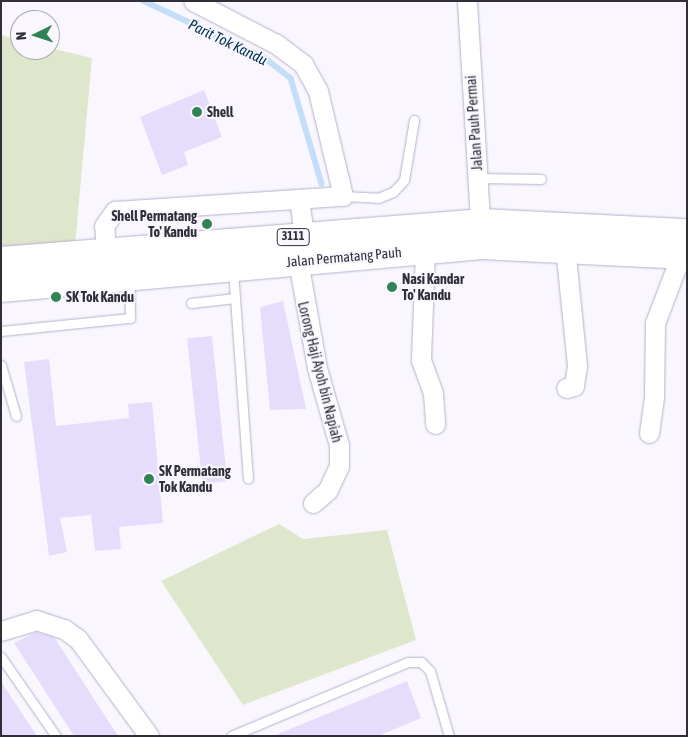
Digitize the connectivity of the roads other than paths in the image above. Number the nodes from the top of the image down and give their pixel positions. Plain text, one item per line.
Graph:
1 (193, 1) edge
2 (467, 1) edge
3 (414, 120) dead end
4 (478, 178) junction
5 (541, 179) dead end
6 (343, 196) junction
7 (300, 199) junction
8 (481, 234) junction
9 (565, 247) junction
10 (685, 248) edge
11 (301, 249) junction
12 (425, 250) junction
13 (1, 261) edge
14 (233, 267) junction
15 (115, 269) junction
16 (1, 288) edge
17 (235, 298) junction
18 (191, 302) dead end
19 (1, 331) edge
20 (1, 366) edge
21 (566, 388) dead end
22 (16, 416) dead end
23 (435, 424) dead end
24 (649, 432) dead end
25 (248, 478) dead end
26 (313, 503) dead end
27 (1, 631) edge
28 (1, 657) edge
29 (56, 736) edge
30 (149, 736) edge
31 (231, 736) edge
32 (448, 736) edge

1 - 6 street
2 - 4 street, Jalan Pauh Permai
3 - 6 lane
4 - 5 lane
4 - 8 street, Jalan Pauh Permai
6 - 7 street
7 - 11 street, Lorong Haji Ayoh bin Napiah
7 - 15 street
8 - 9 main road, Jalan Permatang Pauh / 3111
8 - 10 main road, Jalan Permatang Pauh / 3111
8 - 11 main road, Jalan Permatang Pauh / 3111
8 - 12 main road, Jalan Permatang Pauh / 3111
9 - 10 main road, Jalan Permatang Pauh / 3111
9 - 21 street
10 - 24 street
11 - 12 main road, Jalan Permatang Pauh / 3111
11 - 14 main road, Jalan Permatang Pauh / 3111
11 - 15 main road, Jalan Permatang Pauh / 3111
11 - 26 street, Lorong Haji Ayoh bin Napiah
12 - 23 street
13 - 15 main road, Jalan Permatang Pauh / 3111
14 - 15 main road, Jalan Permatang Pauh / 3111
14 - 17 lane
15 - 16 main road, Jalan Permatang Pauh / 3111
15 - 19 lane
17 - 18 lane
17 - 25 lane
20 - 22 lane
27 - 30 street
28 - 29 lane
31 - 32 lane

